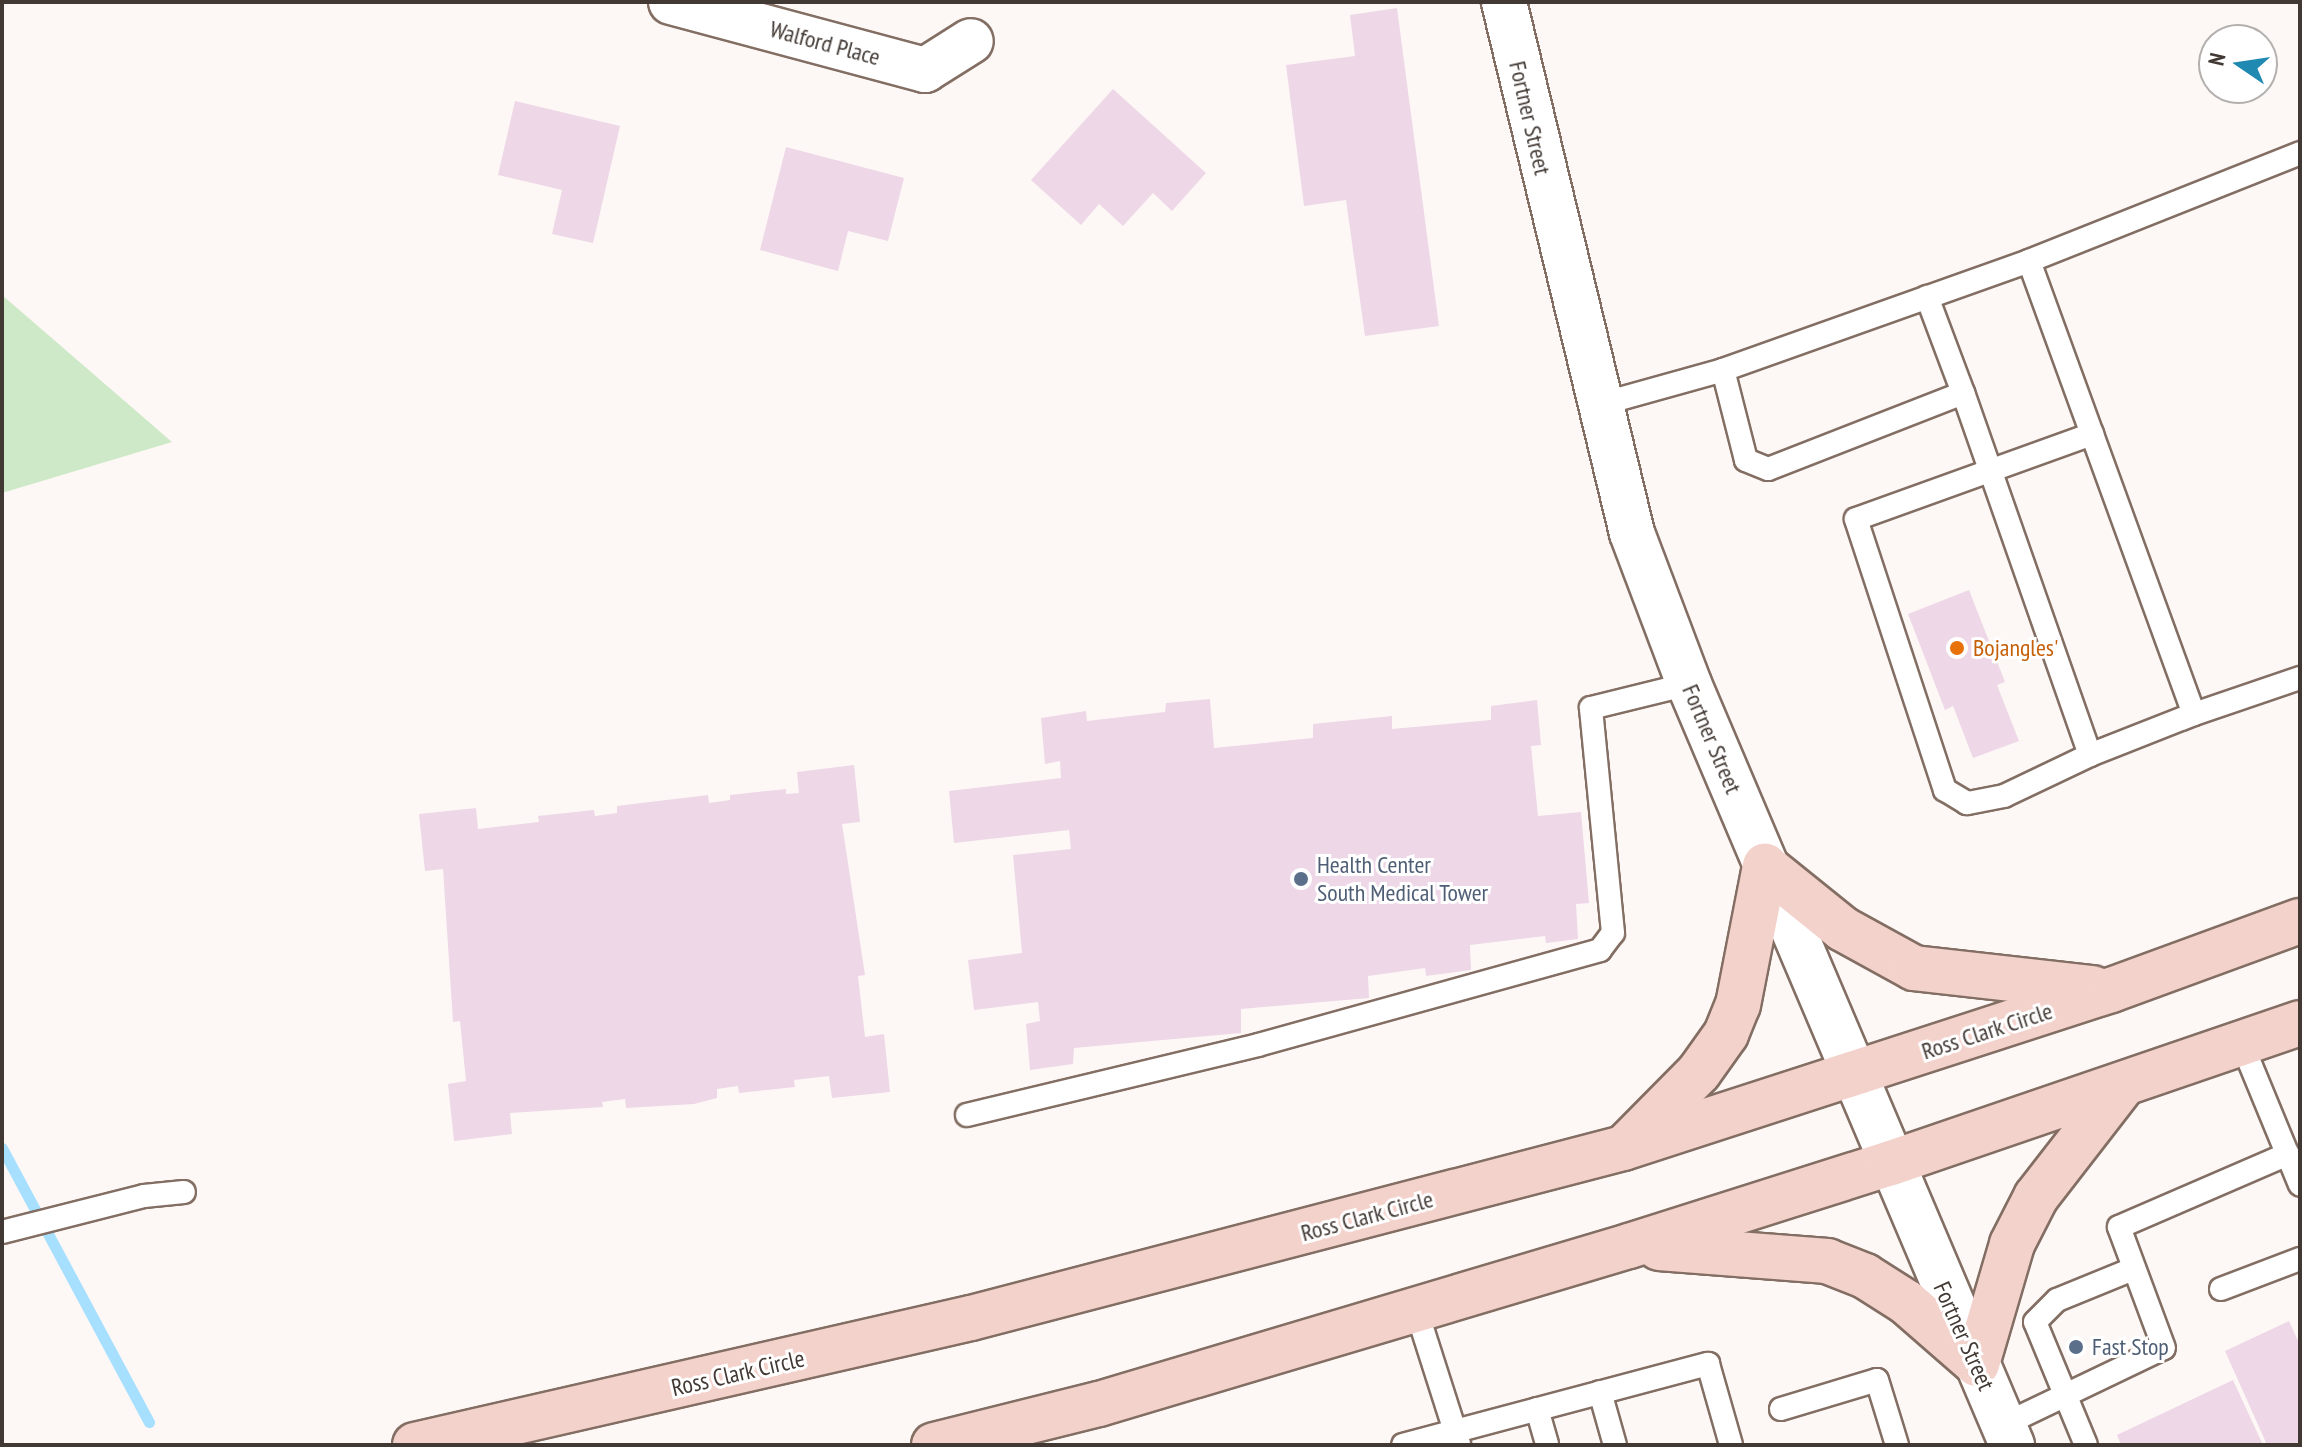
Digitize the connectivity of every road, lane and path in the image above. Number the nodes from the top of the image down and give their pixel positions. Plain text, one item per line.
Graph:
1 (671, 2) edge
2 (1504, 2) edge
3 (971, 41) dead end
4 (2300, 153) edge
5 (2029, 261) junction
6 (1927, 297) junction
7 (1723, 370) junction
8 (1963, 393) junction
9 (1598, 405) junction
10 (2092, 434) junction
11 (1990, 470) junction
12 (2300, 678) edge
13 (1689, 684) junction
14 (2194, 714) junction
15 (2090, 755) junction
16 (1765, 866) junction
17 (2300, 921) edge
18 (2111, 990) junction
19 (2300, 1023) edge
20 (2242, 1044) junction
21 (1854, 1075) junction
22 (2122, 1086) junction
23 (967, 1115) dead end
24 (1623, 1148) junction
25 (2288, 1154) junction
26 (1891, 1163) junction
27 (2300, 1185) edge
28 (184, 1192) dead end
29 (2, 1232) edge
30 (1629, 1246) junction
31 (2300, 1259) edge
32 (2133, 1269) junction
33 (2221, 1289) dead end
34 (1416, 1309) junction
35 (1977, 1364) junction
36 (1600, 1392) junction
37 (2063, 1396) junction
38 (1537, 1409) junction
39 (1781, 1409) dead end
40 (1042, 1433) edge
41 (2007, 1435) edge
42 (1458, 1438) edge
43 (415, 1445) edge
44 (934, 1445) edge
45 (1403, 1445) edge
46 (1547, 1445) edge
47 (1615, 1445) edge
48 (1731, 1445) edge
49 (1897, 1445) edge
50 (2086, 1445) edge

1 - 3 street, Walford Place
2 - 9 street, Fortner Street
4 - 5 lane
5 - 6 lane
5 - 10 lane
6 - 7 lane
6 - 8 lane
7 - 8 lane
7 - 9 lane
8 - 11 lane
9 - 13 street, Fortner Street
10 - 11 lane
10 - 14 lane
11 - 15 lane
11 - 15 lane
12 - 14 lane
13 - 16 street, Fortner Street
13 - 23 lane
14 - 15 lane
16 - 18 highway
16 - 21 street, Fortner Street
16 - 24 highway
17 - 18 highway, Ross Clark Circle
18 - 21 highway, Ross Clark Circle
19 - 20 highway
20 - 22 highway
20 - 25 lane
21 - 24 highway, Ross Clark Circle
21 - 26 street, Fortner Street
22 - 26 highway
22 - 35 highway
24 - 43 highway, Ross Clark Circle
25 - 27 lane
25 - 32 lane
26 - 30 highway
26 - 35 street, Fortner Street
28 - 29 lane
30 - 34 highway
30 - 35 highway
31 - 33 lane
32 - 37 lane
32 - 37 lane
34 - 40 highway
34 - 42 lane
35 - 41 street, Fortner Street
36 - 38 lane
36 - 47 lane
36 - 48 lane
37 - 41 lane
37 - 50 lane
38 - 42 lane
38 - 46 lane
39 - 49 lane
40 - 44 highway
42 - 45 lane

